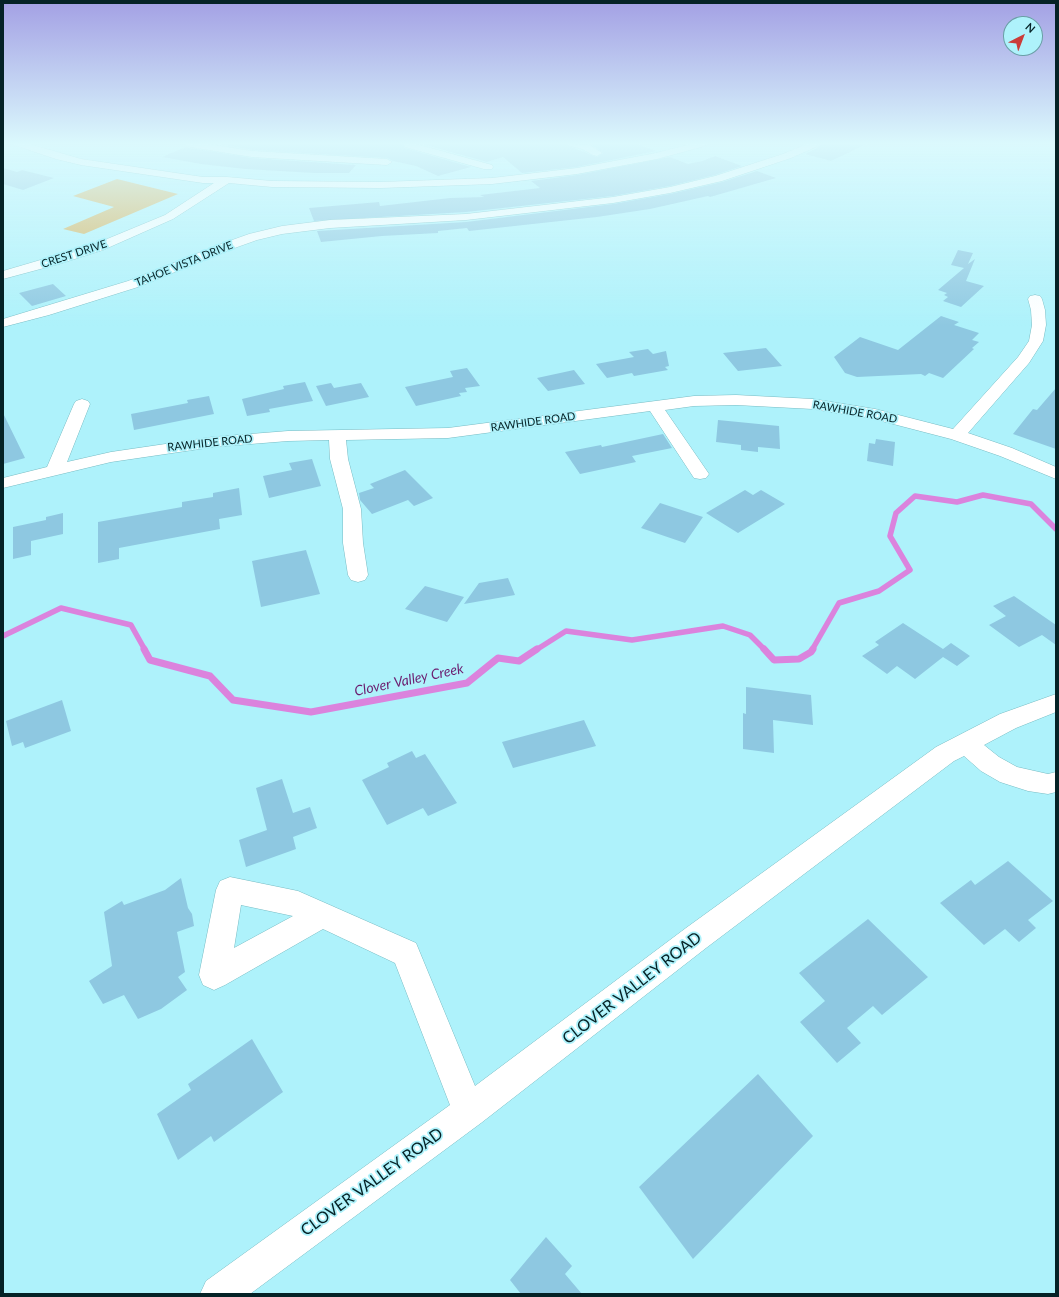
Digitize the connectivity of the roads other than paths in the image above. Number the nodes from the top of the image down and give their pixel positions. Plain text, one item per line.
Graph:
1 (189, 205) edge
2 (574, 205) edge
3 (3, 275) edge
4 (1034, 299) dead end
5 (3, 323) edge
6 (82, 404) dead end
7 (654, 406) junction
8 (336, 435) junction
9 (957, 435) junction
10 (55, 470) junction
11 (700, 474) dead end
12 (1056, 474) edge
13 (3, 483) edge
14 (358, 575) dead end
15 (1056, 703) edge
16 (966, 743) junction
17 (1056, 782) edge
18 (322, 915) dead end
19 (469, 1111) junction
20 (219, 1294) edge

1 - 3 street, CREST DRIVE
2 - 5 street, TAHOE VISTA DRIVE
4 - 9 street
6 - 10 street
7 - 8 street, RAWHIDE ROAD
7 - 9 street, RAWHIDE ROAD
7 - 11 street
8 - 10 street, RAWHIDE ROAD
8 - 14 street
9 - 12 street, RAWHIDE ROAD
10 - 13 street, RAWHIDE ROAD
15 - 16 street, CLOVER VALLEY ROAD
16 - 17 street
16 - 19 street, CLOVER VALLEY ROAD
18 - 19 street
19 - 20 street, CLOVER VALLEY ROAD

